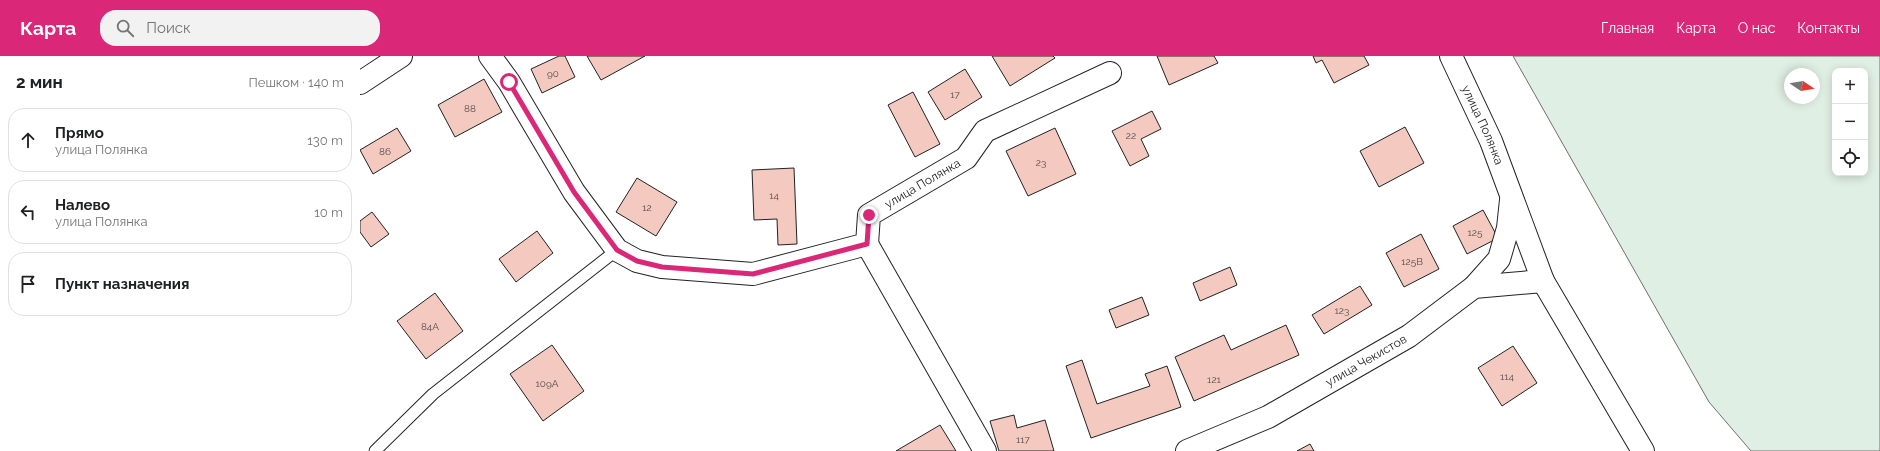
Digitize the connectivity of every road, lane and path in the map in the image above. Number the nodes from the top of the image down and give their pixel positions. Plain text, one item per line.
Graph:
1 (401, 56) edge
2 (490, 56) edge
3 (1451, 56) edge
4 (1110, 73) dead end
5 (366, 77) edge
6 (1511, 195) junction
7 (867, 244) junction
8 (617, 250) junction
9 (1543, 281) junction
10 (1474, 287) junction
11 (374, 451) edge
12 (985, 451) edge
13 (1187, 451) edge
14 (1643, 451) edge

1 - 5 street
2 - 8 street
3 - 6 street, улица Полянка
4 - 7 street, улица Полянка
6 - 9 street, улица Полянка
6 - 10 street, улица Чекистов
7 - 8 street
7 - 12 street
8 - 11 lane
9 - 10 street
9 - 14 street, улица Полянка
10 - 13 street, улица Чекистов

